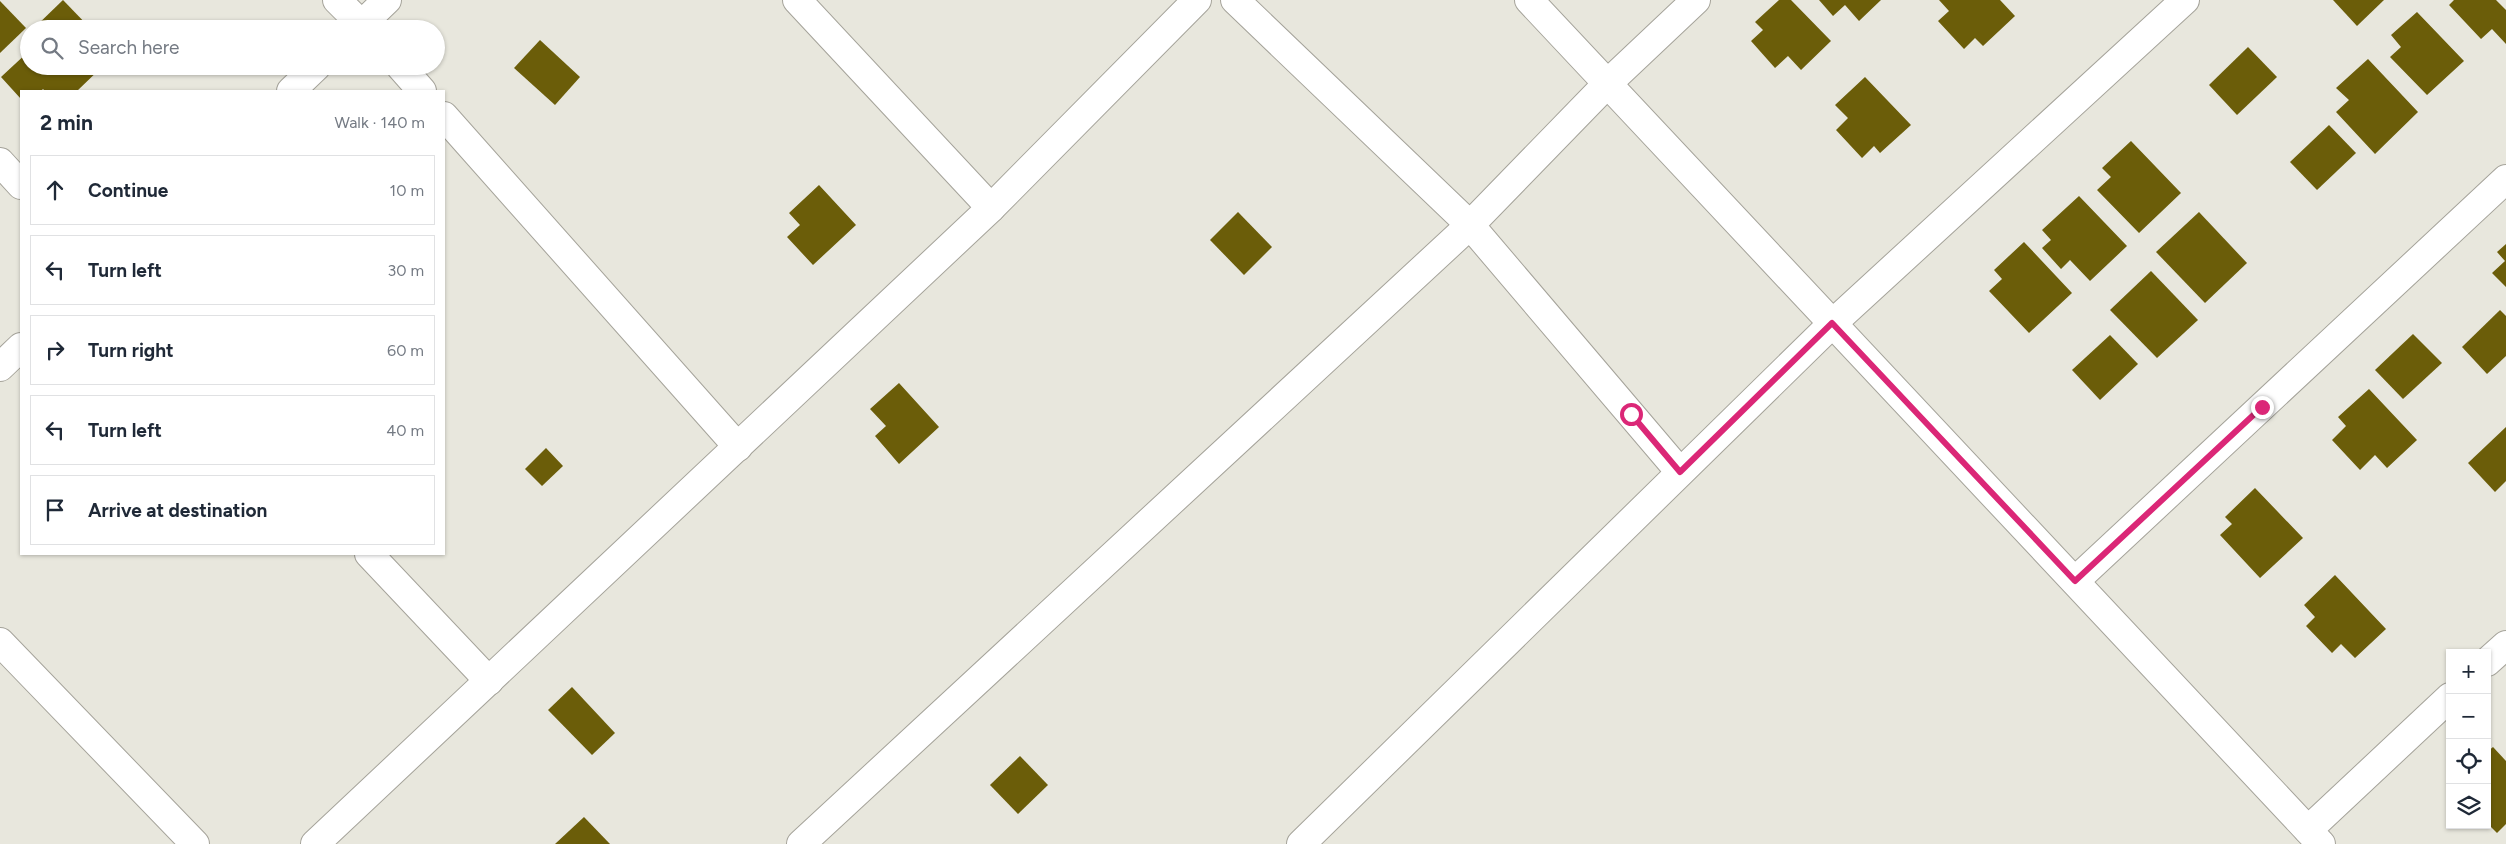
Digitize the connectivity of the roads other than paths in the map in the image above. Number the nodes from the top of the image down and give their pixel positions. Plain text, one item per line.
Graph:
1 (338, 0) edge
2 (387, 0) edge
3 (797, 0) edge
4 (1197, 0) edge
5 (1235, 0) edge
6 (1529, 0) edge
7 (1696, 0) edge
8 (2184, 0) edge
9 (356, 20) edge
10 (368, 20) edge
11 (308, 75) edge
12 (408, 75) edge
13 (1607, 84) junction
14 (292, 90) edge
15 (421, 90) edge
16 (445, 117) edge
17 (0, 162) edge
18 (2506, 179) edge
19 (20, 184) edge
20 (991, 208) junction
21 (1470, 225) junction
22 (1832, 323) junction
23 (20, 348) edge
24 (0, 367) edge
25 (738, 447) junction
26 (1680, 472) junction
27 (370, 555) edge
28 (2075, 581) junction
29 (0, 642) edge
30 (2506, 645) edge
31 (2491, 658) edge
32 (489, 681) junction
33 (2446, 701) edge
34 (2314, 837) edge
35 (196, 844) edge
36 (315, 844) edge
37 (800, 844) edge
38 (1301, 844) edge

1 - 9 street
2 - 10 street
3 - 20 street
4 - 20 street
5 - 21 street
6 - 13 street
7 - 13 street
8 - 22 street
11 - 14 street
12 - 15 street
13 - 21 street
13 - 22 street
16 - 25 street
17 - 19 street
18 - 28 street
20 - 25 street
21 - 26 street
21 - 37 street
22 - 26 street
22 - 28 street
23 - 24 street
25 - 32 street
26 - 38 street
27 - 32 street
28 - 34 street
29 - 35 street
30 - 31 street
32 - 36 street
33 - 34 street

